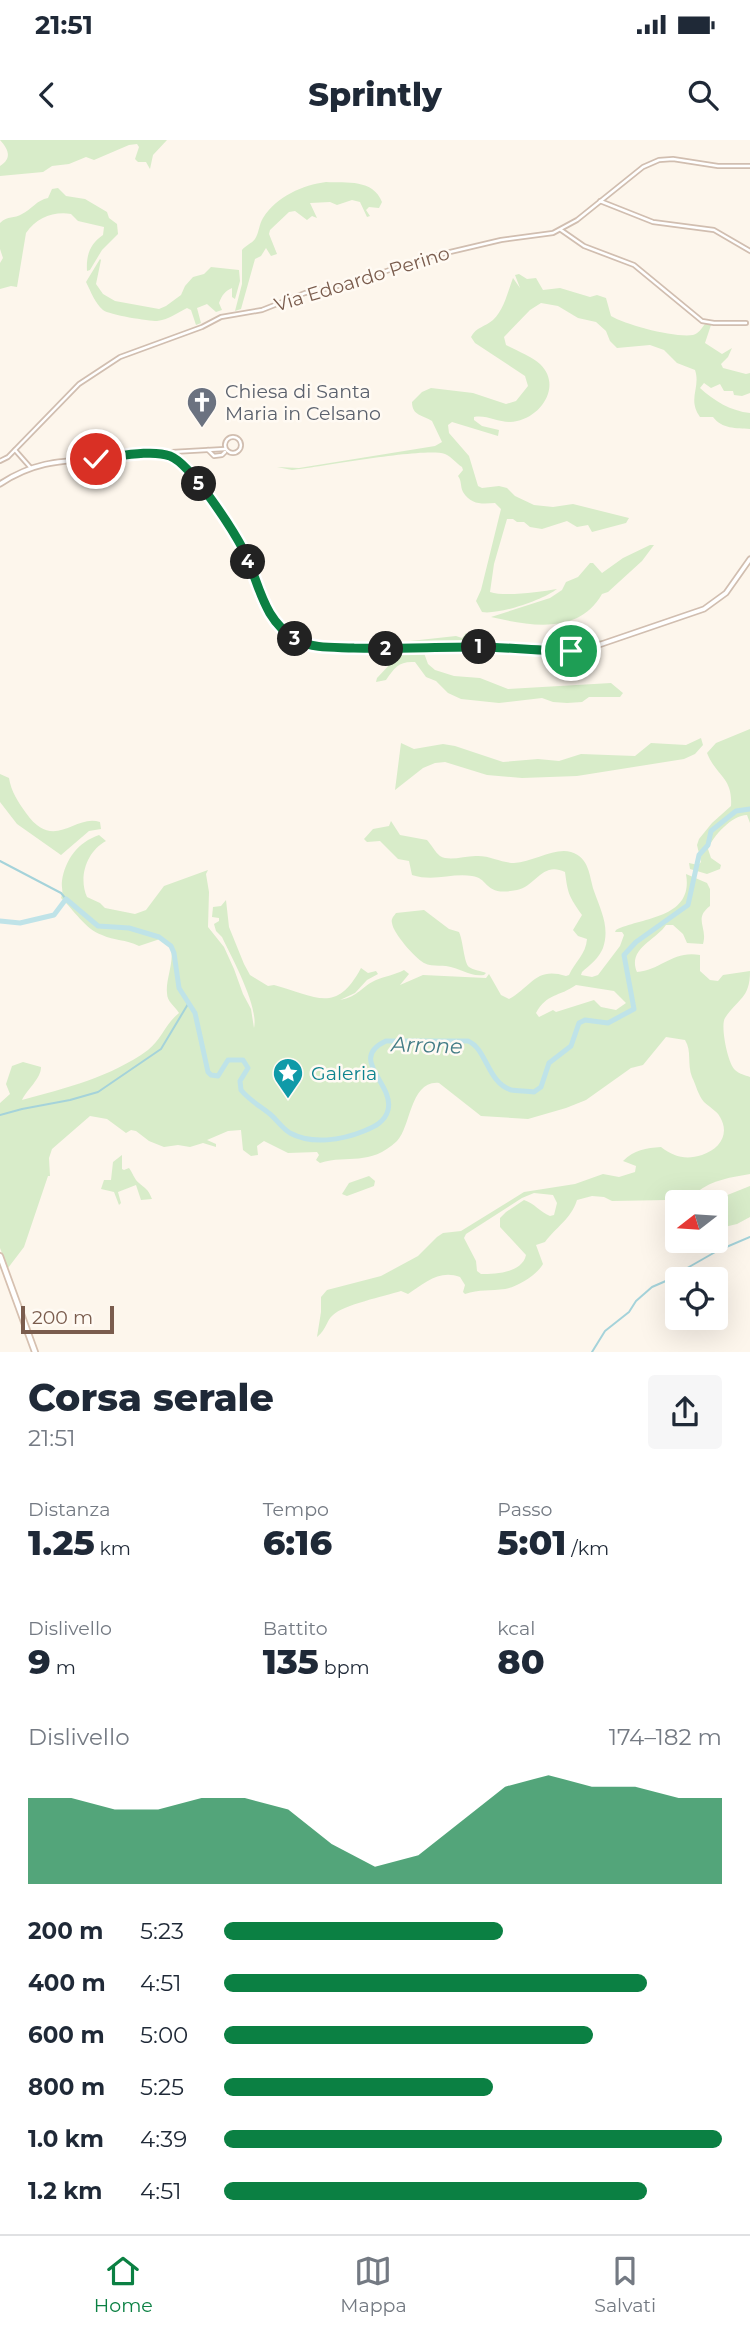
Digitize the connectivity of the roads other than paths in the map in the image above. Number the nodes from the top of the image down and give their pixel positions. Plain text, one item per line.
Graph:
1 (750, 166) edge
2 (600, 201) junction
3 (561, 229) junction
4 (750, 251) edge
5 (746, 323) dead end
6 (15, 450) junction
7 (226, 450) junction
8 (165, 455) junction
9 (0, 461) edge
10 (30, 467) junction
11 (0, 484) edge
12 (750, 559) edge
13 (0, 1256) edge
14 (35, 1352) edge

1 - 2 street, Via Edoardo Perino
2 - 3 street, Via Edoardo Perino
2 - 4 street
3 - 5 street
3 - 6 street, Via Edoardo Perino
6 - 9 street, Via Edoardo Perino
6 - 10 street
7 - 7 street
7 - 8 street
8 - 10 street
8 - 12 street
10 - 11 street
13 - 14 main road

